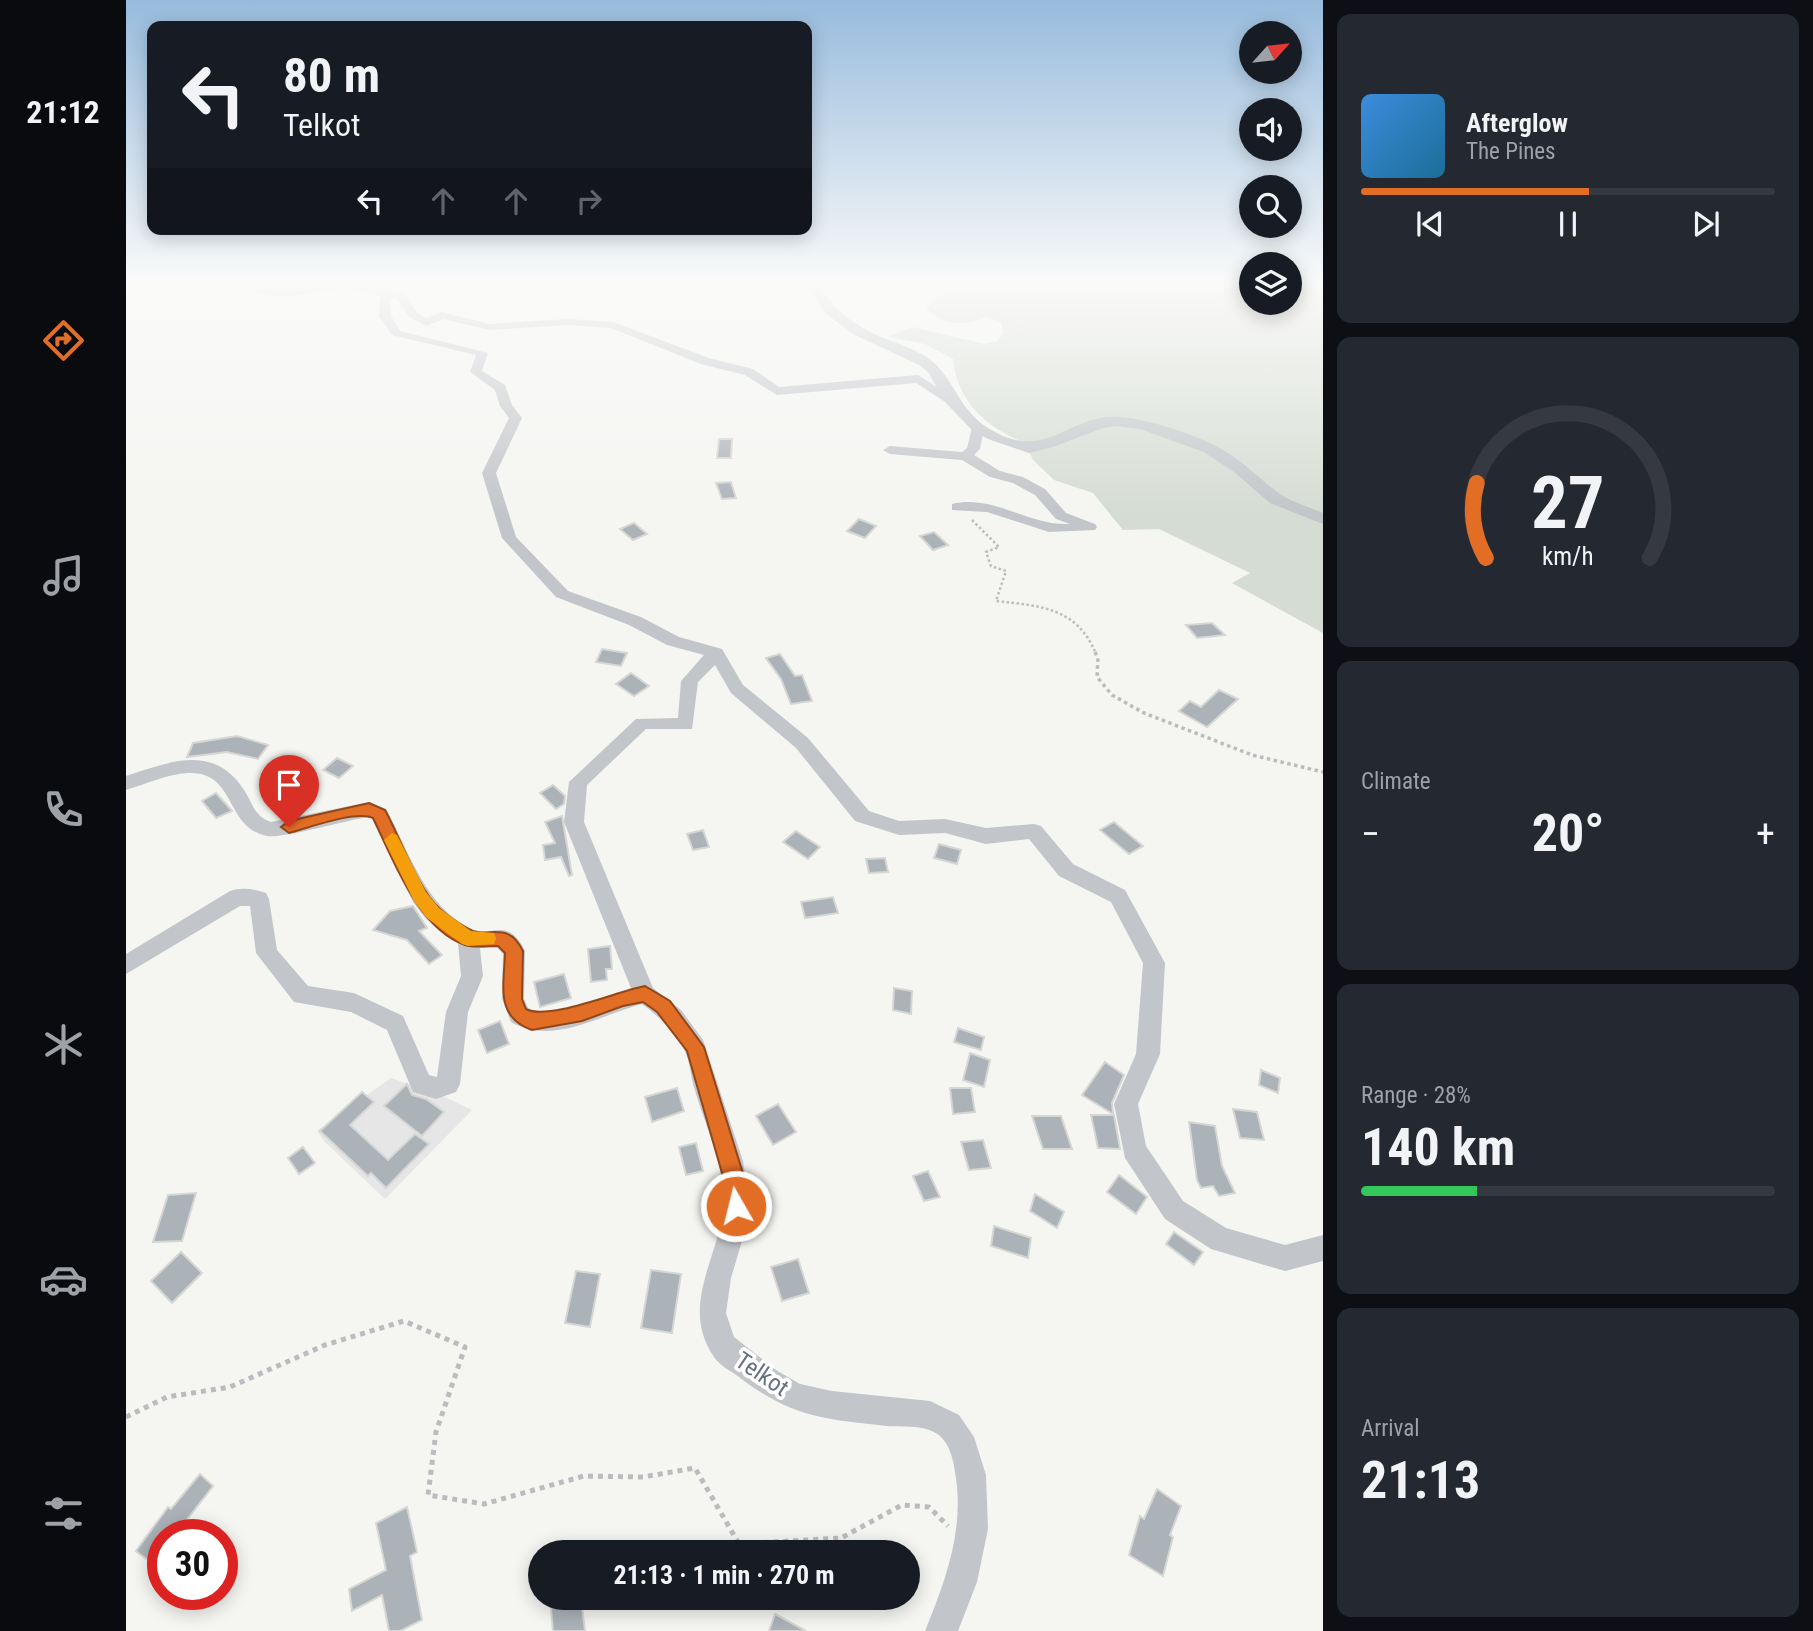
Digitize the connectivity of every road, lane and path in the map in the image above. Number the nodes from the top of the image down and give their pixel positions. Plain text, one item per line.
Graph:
1 (479, 361) edge
2 (705, 361) edge
3 (922, 361) edge
4 (951, 400) junction
5 (978, 428) junction
6 (890, 450) dead end
7 (965, 456) junction
8 (957, 507) joint
9 (1323, 519) edge
10 (716, 653) junction
11 (1323, 772) edge
12 (126, 783) edge
13 (468, 939) junction
14 (126, 965) edge
15 (645, 993) junction
16 (1323, 1248) edge
17 (126, 1417) edge
18 (969, 1546) junction
19 (941, 1631) edge

1 - 10 street
2 - 4 street
3 - 4 street
4 - 5 street
5 - 7 street
5 - 9 street
6 - 7 street
7 - 8 street
8 - 11 path
10 - 15 street
10 - 16 street
12 - 13 street
13 - 14 street
13 - 15 street
15 - 18 street, Telkot
17 - 18 path
18 - 19 street, Telkot

